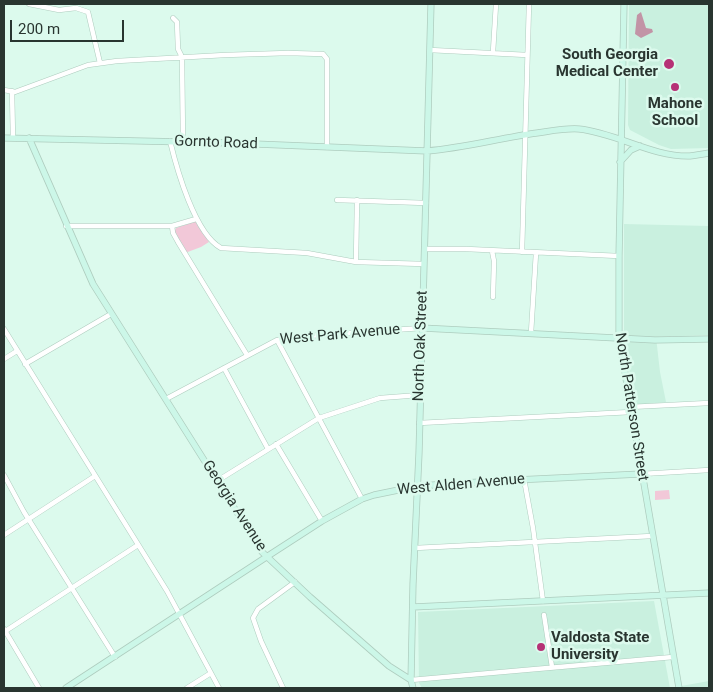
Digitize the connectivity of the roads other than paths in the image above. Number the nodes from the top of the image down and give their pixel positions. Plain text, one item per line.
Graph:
1 (28, 4) edge
2 (432, 4) edge
3 (496, 4) edge
4 (529, 4) edge
5 (624, 4) edge
6 (173, 18) dead end
7 (430, 50) junction
8 (493, 52) junction
9 (527, 55) junction
10 (182, 57) junction
11 (100, 63) junction
12 (4, 90) edge
13 (12, 91) junction
14 (524, 135) junction
15 (4, 138) edge
16 (13, 138) junction
17 (29, 138) junction
18 (621, 139) junction
19 (170, 141) junction
20 (183, 141) junction
21 (640, 146) junction
22 (327, 147) junction
23 (427, 150) junction
24 (709, 153) edge
25 (620, 162) junction
26 (337, 200) dead end
27 (357, 200) junction
28 (426, 203) junction
29 (196, 219) junction
30 (66, 226) junction
31 (172, 226) junction
32 (425, 249) junction
33 (492, 251) junction
34 (522, 252) junction
35 (536, 253) junction
36 (618, 256) junction
37 (356, 262) junction
38 (424, 264) junction
39 (493, 297) dead end
40 (112, 314) junction
41 (422, 328) junction
42 (4, 329) edge
43 (531, 333) junction
44 (618, 338) junction
45 (709, 339) edge
46 (277, 340) junction
47 (17, 351) junction
48 (247, 355) junction
49 (4, 360) edge
50 (25, 364) junction
51 (224, 368) junction
52 (420, 395) junction
53 (166, 399) junction
54 (709, 403) edge
55 (630, 410) junction
56 (319, 418) junction
57 (419, 423) junction
58 (276, 444) junction
59 (268, 449) junction
60 (709, 470) edge
61 (641, 474) junction
62 (4, 475) edge
63 (95, 476) junction
64 (524, 479) junction
65 (217, 481) junction
66 (418, 486) junction
67 (362, 499) junction
68 (29, 519) junction
69 (322, 521) junction
70 (4, 535) edge
71 (652, 536) junction
72 (535, 542) junction
73 (138, 545) junction
74 (415, 548) junction
75 (267, 557) junction
76 (295, 582) junction
77 (71, 588) junction
78 (709, 593) edge
79 (662, 595) junction
80 (543, 601) junction
81 (413, 607) junction
82 (180, 614) junction
83 (544, 615) dead end
84 (4, 631) edge
85 (673, 656) junction
86 (114, 657) junction
87 (552, 667) junction
88 (211, 673) junction
89 (411, 680) junction
90 (39, 688) edge
91 (66, 688) edge
92 (187, 688) edge
93 (219, 688) edge
94 (283, 688) edge
95 (413, 688) edge
96 (679, 688) edge

1 - 11 street
2 - 7 street, North Oak Street
3 - 8 street
4 - 9 street
5 - 18 street, North Patterson Street
6 - 10 street
7 - 8 street
7 - 23 street, North Oak Street
8 - 9 street
9 - 14 street
10 - 11 street
10 - 20 street
10 - 22 street
11 - 13 street
12 - 13 street
13 - 16 street
14 - 18 street, Gornto Road
14 - 23 street, Gornto Road
14 - 34 street
15 - 16 street, Gornto Road
16 - 17 street, Gornto Road
17 - 19 street, Gornto Road
17 - 30 street, Georgia Avenue
18 - 21 street, Gornto Road
18 - 25 street, North Patterson Street
19 - 20 street, Gornto Road
19 - 29 street
20 - 22 street, Gornto Road
21 - 24 street, Gornto Road
21 - 25 street
22 - 23 street, Gornto Road
23 - 28 street, North Oak Street
25 - 36 street, North Patterson Street
26 - 27 street
27 - 28 street
27 - 37 street
28 - 32 street, North Oak Street
29 - 31 street
29 - 37 street
30 - 31 street
30 - 40 street, Georgia Avenue
31 - 48 street
32 - 33 street
32 - 38 street, North Oak Street
33 - 34 street
33 - 39 street
34 - 35 street
35 - 36 street
35 - 43 street
36 - 44 street, North Patterson Street
37 - 38 street
38 - 41 street, North Oak Street
40 - 50 street
40 - 53 street, Georgia Avenue
41 - 43 street, West Park Avenue
41 - 46 street, West Park Avenue
41 - 52 street, North Oak Street
42 - 47 street
43 - 44 street, West Park Avenue
44 - 45 street, West Park Avenue
44 - 55 street, North Patterson Street
46 - 48 street, West Park Avenue
46 - 56 street
47 - 49 street
47 - 50 street
48 - 51 street, West Park Avenue
50 - 63 street
51 - 53 street, West Park Avenue
51 - 59 street
52 - 56 street
52 - 57 street, North Oak Street
53 - 65 street, Georgia Avenue
54 - 55 street
55 - 57 street
55 - 61 street, North Patterson Street
56 - 58 street
56 - 67 street
57 - 66 street, North Oak Street
58 - 59 street
58 - 69 street
59 - 65 street
60 - 61 street
61 - 64 street, West Alden Avenue
61 - 71 street, North Patterson Street
62 - 68 street
63 - 68 street
63 - 73 street
64 - 66 street, West Alden Avenue
64 - 72 street
65 - 75 street, Georgia Avenue
66 - 67 street, West Alden Avenue
66 - 74 street, North Oak Street
67 - 69 street, West Alden Avenue
68 - 70 street
68 - 77 street
69 - 75 street, West Alden Avenue
71 - 72 street
71 - 79 street, North Patterson Street
72 - 74 street
72 - 80 street
73 - 77 street
73 - 82 street
74 - 81 street, North Oak Street
75 - 76 street, Georgia Avenue
75 - 82 street, West Alden Avenue
76 - 89 street, Georgia Avenue
76 - 94 street
77 - 84 street
77 - 86 street
78 - 79 street
79 - 80 street
79 - 85 street, North Patterson Street
80 - 81 street
81 - 89 street, North Oak Street
82 - 86 street, West Alden Avenue
82 - 88 street
83 - 87 street
84 - 90 street
85 - 87 street
85 - 96 street, North Patterson Street
86 - 91 street, West Alden Avenue
87 - 89 street
88 - 92 street
88 - 93 street
89 - 95 street, North Oak Street

